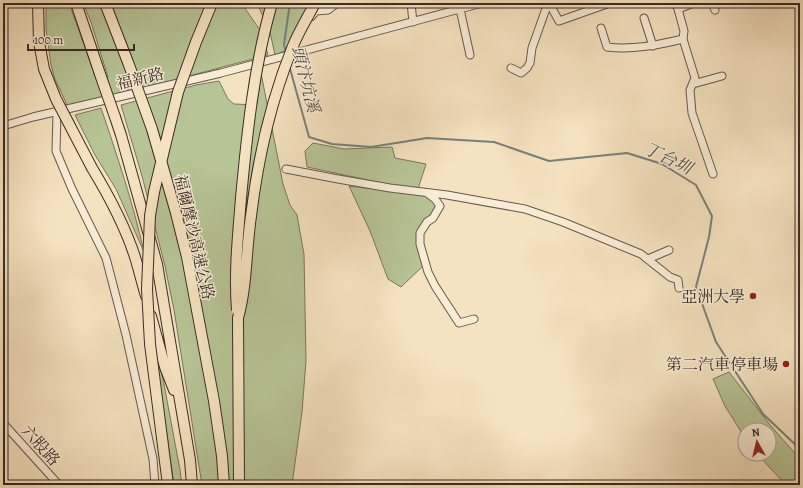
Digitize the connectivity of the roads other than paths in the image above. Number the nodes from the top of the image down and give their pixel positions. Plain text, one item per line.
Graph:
1 (38, 3) edge
2 (76, 3) edge
3 (105, 3) edge
4 (212, 3) edge
5 (272, 3) edge
6 (316, 3) edge
7 (337, 3) edge
8 (411, 3) edge
9 (482, 3) edge
10 (549, 3) edge
11 (610, 3) edge
12 (694, 3) edge
13 (676, 6) edge
14 (460, 9) junction
15 (644, 18) dead end
16 (413, 22) junction
17 (601, 28) dead end
18 (684, 39) junction
19 (653, 46) junction
20 (290, 54) junction
21 (470, 55) dead end
22 (511, 68) dead end
23 (722, 76) dead end
24 (693, 84) junction
25 (57, 112) junction
26 (3, 126) edge
27 (286, 168) dead end
28 (713, 174) dead end
29 (426, 192) junction
30 (669, 250) dead end
31 (648, 260) junction
32 (679, 288) dead end
33 (238, 318) junction
34 (474, 319) dead end
35 (181, 405) junction
36 (3, 423) edge
37 (59, 485) edge
38 (155, 485) edge
39 (168, 485) edge
40 (192, 485) edge
41 (224, 485) edge
42 (239, 485) edge

1 - 35 highway, bridge
2 - 35 highway, bridge
3 - 41 highway, 福爾摩沙高速公路, bridge
4 - 39 highway, bridge
5 - 33 highway, bridge
6 - 33 highway, bridge
7 - 20 street
8 - 16 street
9 - 14 street, 福新路
10 - 11 street
10 - 22 street
12 - 13 street
13 - 18 street
14 - 16 street, 福新路
14 - 21 street
15 - 19 street
16 - 20 street, 福新路
17 - 19 street
18 - 19 street
18 - 24 street
20 - 25 street, 福新路
23 - 24 street
24 - 28 street
25 - 26 street, 福新路
25 - 38 street
27 - 29 street
29 - 31 street
29 - 34 street
30 - 31 street
31 - 32 street
33 - 42 highway
35 - 40 highway
36 - 37 street, 六股路

